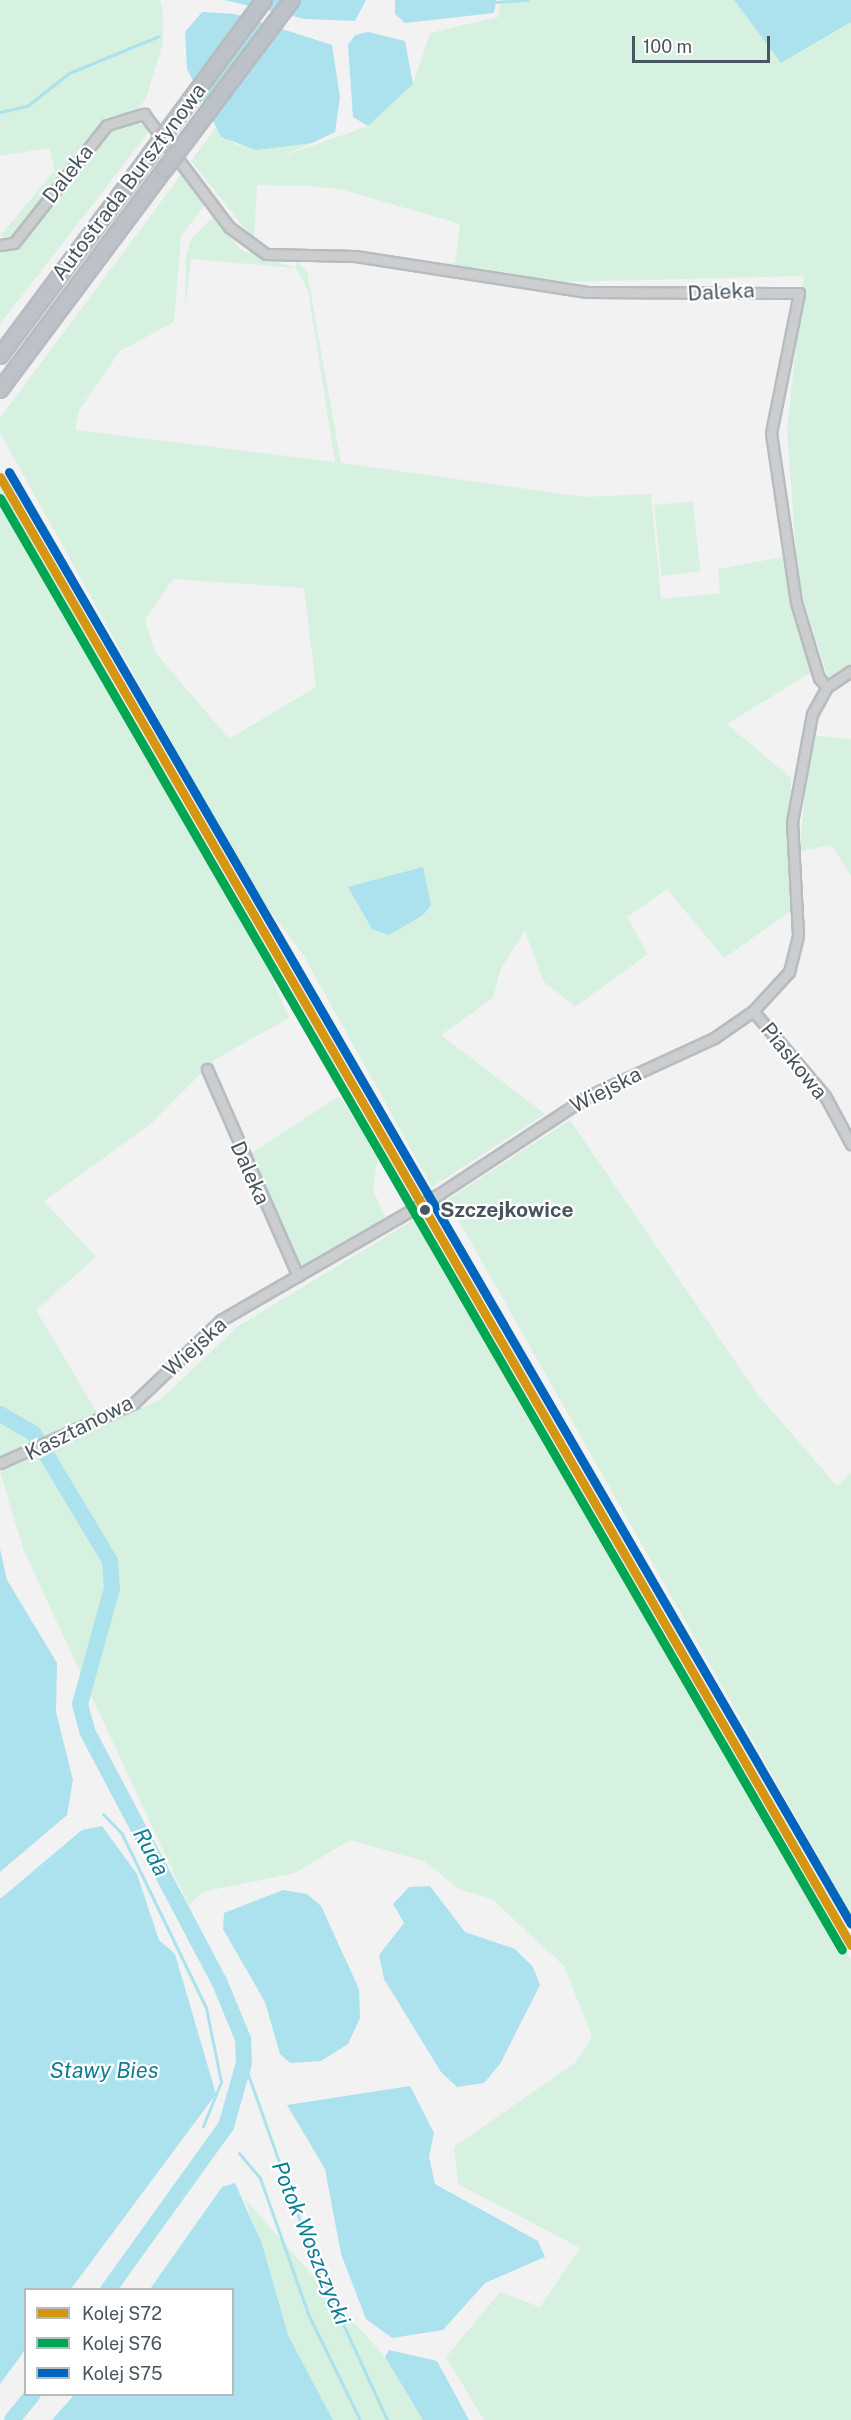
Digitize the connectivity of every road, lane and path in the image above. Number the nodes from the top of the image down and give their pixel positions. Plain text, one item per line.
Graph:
1 (264, 0) edge
2 (292, 0) edge
3 (0, 245) edge
4 (0, 356) edge
5 (0, 390) edge
6 (851, 671) edge
7 (827, 687) junction
8 (753, 1011) junction
9 (207, 1069) dead end
10 (851, 1144) edge
11 (298, 1276) junction
12 (154, 1385) joint
13 (0, 1463) edge

1 - 4 highway, Autostrada Bursztynowa, bridge
2 - 5 highway, Autostrada Bursztynowa, bridge
3 - 7 street, Daleka
6 - 7 street, Wiejska
7 - 8 street, Wiejska
8 - 10 street, Piaskowa
8 - 11 street, Wiejska
9 - 11 street, Daleka
11 - 12 street, Wiejska
12 - 13 street, Kasztanowa

